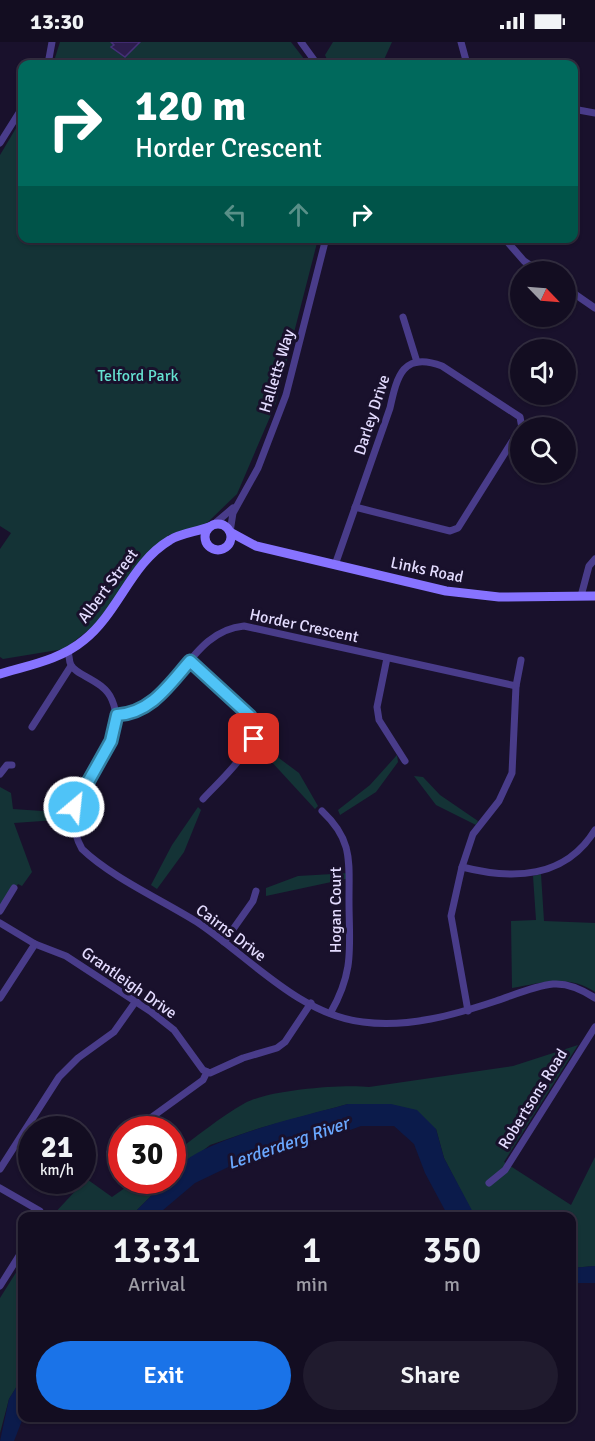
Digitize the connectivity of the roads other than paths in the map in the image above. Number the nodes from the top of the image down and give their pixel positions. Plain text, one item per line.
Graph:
1 (52, 42) edge
2 (301, 42) edge
3 (461, 42) edge
4 (49, 60) edge
5 (314, 60) edge
6 (466, 60) edge
7 (578, 110) edge
8 (595, 113) edge
9 (18, 114) edge
10 (0, 143) edge
11 (325, 243) edge
12 (508, 243) edge
13 (524, 261) edge
14 (576, 295) edge
15 (595, 308) edge
16 (403, 317) dead end
17 (417, 362) junction
18 (520, 417) edge
19 (510, 445) edge
20 (237, 505) junction
21 (355, 507) junction
22 (211, 526) junction
23 (230, 532) junction
24 (171, 539) junction
25 (207, 544) junction
26 (256, 546) junction
27 (226, 547) junction
28 (595, 559) edge
29 (335, 565) junction
30 (581, 596) junction
31 (595, 596) edge
32 (67, 652) junction
33 (387, 658) junction
34 (521, 660) dead end
35 (190, 661) junction
36 (71, 666) junction
37 (0, 674) edge
38 (516, 686) junction
39 (117, 715) junction
40 (32, 727) dead end
41 (405, 761) dead end
42 (12, 765) dead end
43 (0, 774) edge
44 (203, 799) dead end
45 (322, 811) dead end
46 (595, 830) edge
47 (462, 867) junction
48 (14, 888) dead end
49 (256, 891) dead end
50 (0, 911) edge
51 (0, 923) edge
52 (224, 942) junction
53 (35, 944) junction
54 (0, 998) edge
55 (595, 998) edge
56 (136, 1001) junction
57 (311, 1003) junction
58 (468, 1011) junction
59 (331, 1012) junction
60 (595, 1026) edge
61 (207, 1072) junction
62 (153, 1116) edge
63 (0, 1169) edge
64 (489, 1183) dead end
65 (0, 1188) edge
66 (41, 1212) edge
67 (18, 1257) edge
68 (0, 1286) edge

1 - 4 street
2 - 5 street
3 - 6 street
7 - 8 street
9 - 10 street
11 - 20 street, Halletts Way
12 - 13 street
14 - 15 street
16 - 17 street
17 - 18 street
17 - 21 street, Darley Drive
19 - 21 street
20 - 22 street, Halletts Way
20 - 23 street, Halletts Way
21 - 29 street, Darley Drive
22 - 23 street
22 - 24 street, Albert Street
22 - 25 street
23 - 26 street, Links Road
23 - 27 street
24 - 25 street
24 - 32 street, Albert Street
25 - 27 street
26 - 27 street, Links Road
26 - 29 street, Links Road
28 - 30 street
29 - 30 street, Links Road
30 - 31 street, Links Road
32 - 36 street
32 - 37 street, Albert Street
33 - 35 street, Horder Crescent
33 - 38 street, Horder Crescent
33 - 41 street
34 - 38 street
35 - 39 street, Horder Crescent
35 - 44 street
36 - 39 street
36 - 40 street
38 - 47 street
39 - 52 street, Cairns Drive
42 - 43 street
45 - 59 street, Hogan Court
46 - 47 street
47 - 58 street
48 - 50 street
49 - 52 street
51 - 53 street, Grantleigh Drive
52 - 57 street, Cairns Drive
53 - 54 street
53 - 56 street, Grantleigh Drive
55 - 58 street, Cairns Drive
56 - 61 street, Grantleigh Drive
56 - 63 street
57 - 59 street, Cairns Drive
57 - 61 street
58 - 59 street, Cairns Drive
60 - 64 street, Robertsons Road
61 - 62 street
65 - 66 street
67 - 68 street

